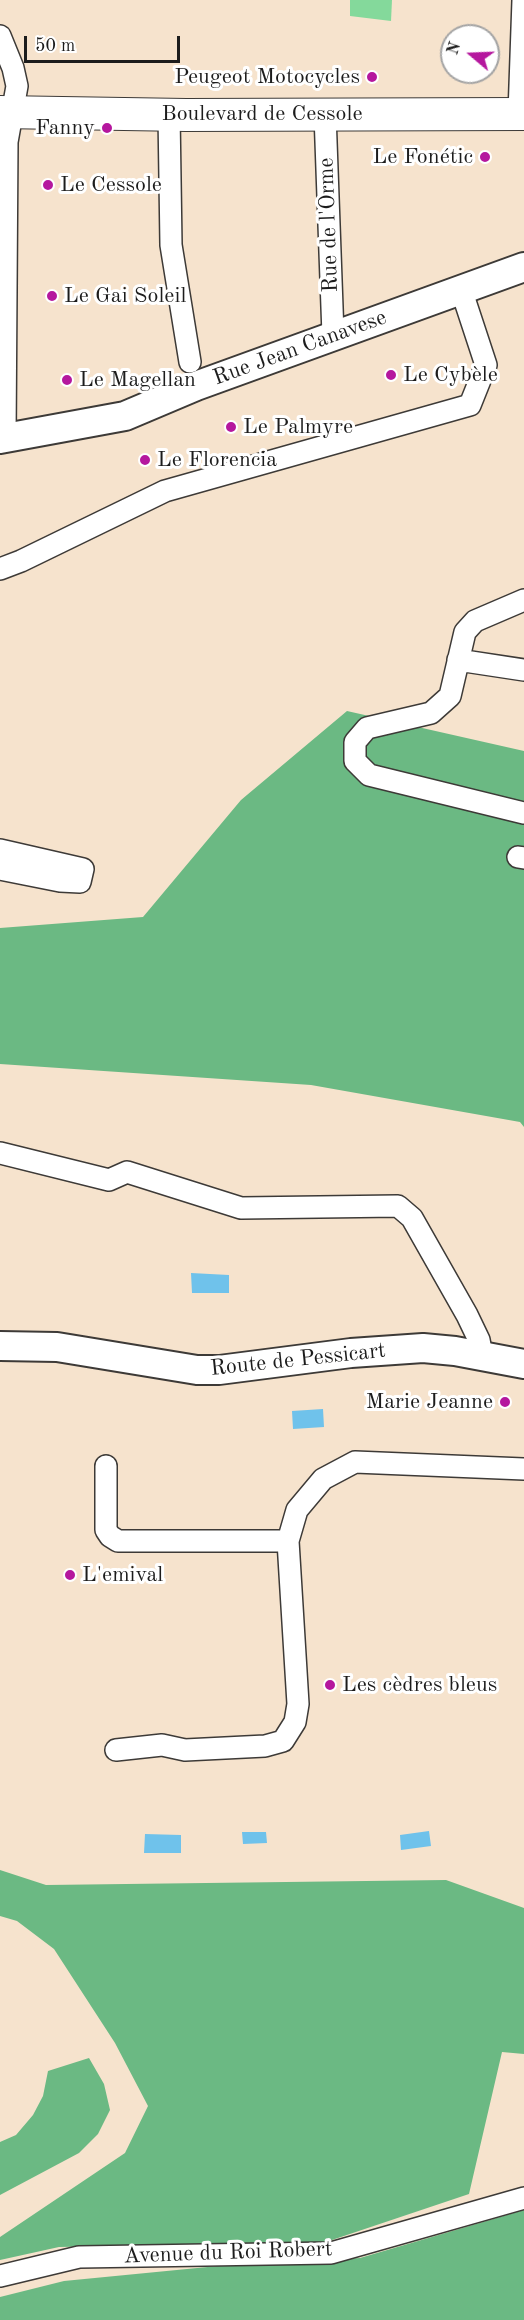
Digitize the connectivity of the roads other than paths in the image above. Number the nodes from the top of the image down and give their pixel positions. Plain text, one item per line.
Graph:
1 (523, 0) edge
2 (0, 36) edge
3 (6, 112) edge
4 (169, 114) junction
5 (325, 114) junction
6 (521, 114) edge
7 (524, 267) edge
8 (460, 289) junction
9 (333, 335) junction
10 (190, 363) dead end
11 (2, 439) edge
12 (0, 569) edge
13 (524, 600) edge
14 (458, 660) junction
15 (524, 670) edge
16 (524, 813) edge
17 (0, 850) edge
18 (0, 869) edge
19 (0, 1153) edge
20 (0, 1346) edge
21 (482, 1356) junction
22 (524, 1364) edge
23 (106, 1466) dead end
24 (524, 1469) edge
25 (288, 1541) junction
26 (116, 1750) dead end
27 (524, 2198) edge
28 (0, 2276) edge

1 - 6 street
2 - 3 street
3 - 4 main road, Boulevard de Cessole
3 - 11 street
4 - 5 main road, Boulevard de Cessole
4 - 10 street
5 - 6 main road, Boulevard de Cessole
5 - 9 street, Rue de l'Orme
7 - 8 street, Rue Jean Canavese
8 - 9 street, Rue Jean Canavese
8 - 12 street
9 - 11 street, Rue Jean Canavese
13 - 14 street
14 - 15 street
14 - 16 street
17 - 18 street
19 - 21 street
20 - 21 street, Route de Pessicart
21 - 22 street, Route de Pessicart
23 - 25 street
24 - 25 street
25 - 26 street
27 - 28 street, Avenue du Roi Robert

